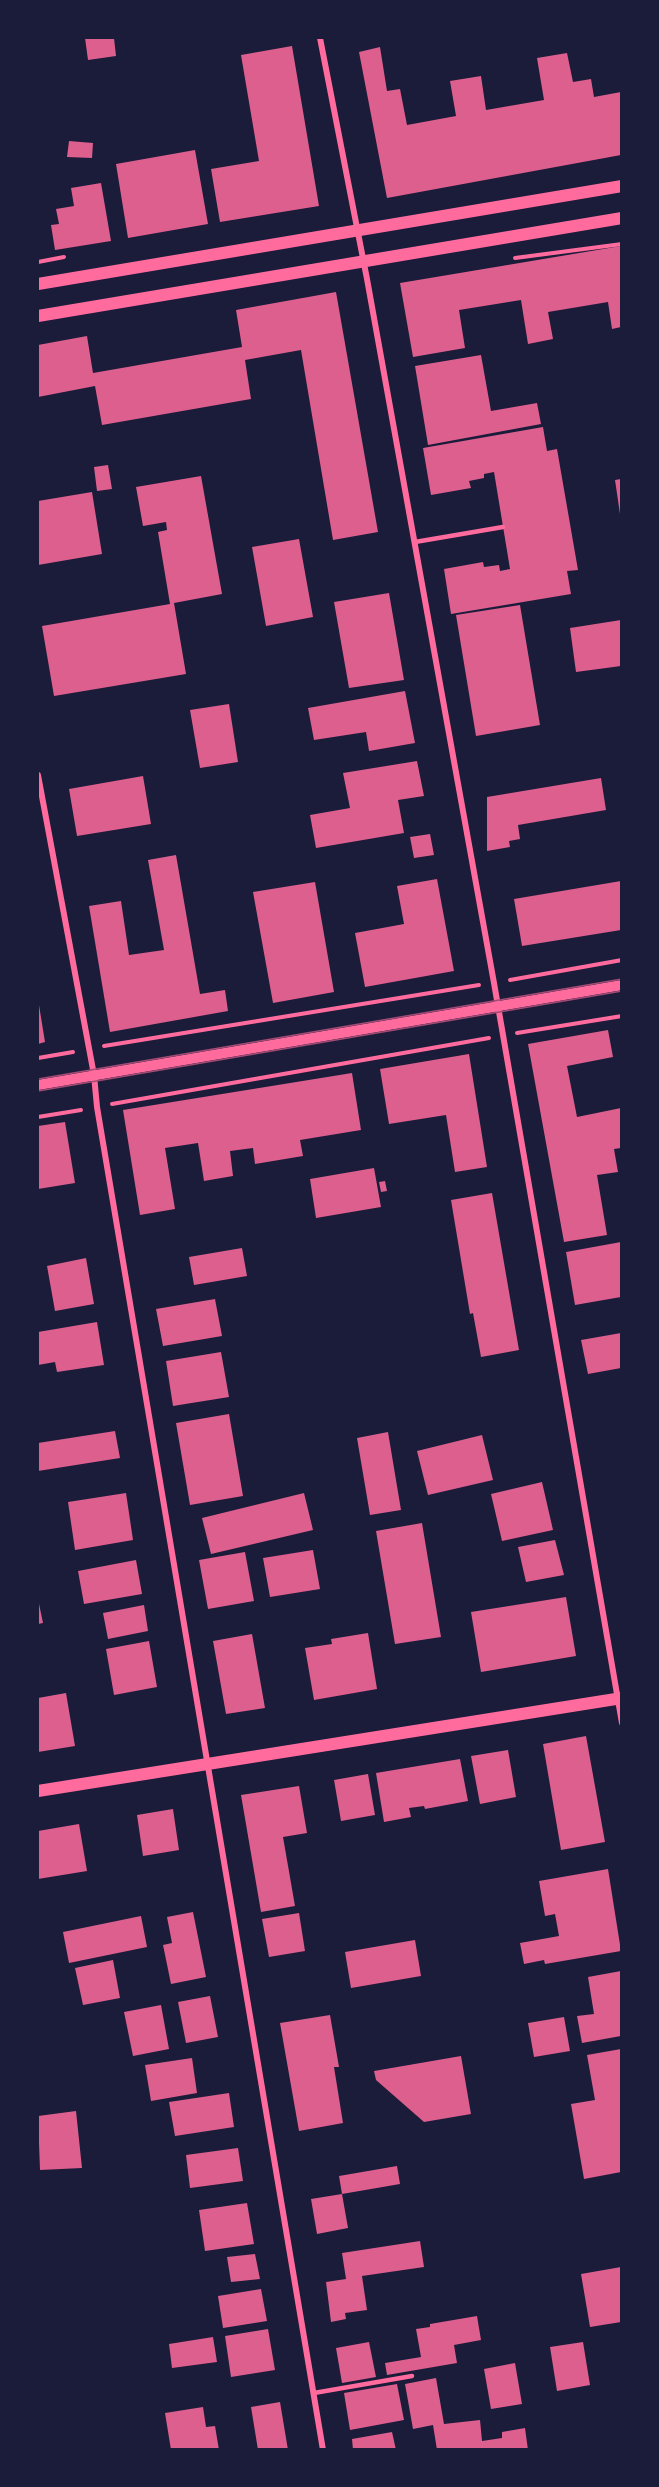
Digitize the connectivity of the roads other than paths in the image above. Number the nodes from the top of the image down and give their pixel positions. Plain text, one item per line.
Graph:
1 (320, 38) edge
2 (621, 186) edge
3 (621, 218) edge
4 (357, 230) junction
5 (363, 261) junction
6 (38, 284) edge
7 (38, 316) edge
8 (503, 527) dead end
9 (415, 543) junction
10 (38, 775) edge
11 (621, 985) edge
12 (498, 1007) junction
13 (94, 1075) junction
14 (38, 1085) edge
15 (619, 1698) edge
16 (621, 1724) edge
17 (207, 1765) junction
18 (38, 1791) edge
19 (412, 2376) dead end
20 (314, 2393) junction
21 (323, 2450) edge

1 - 4 street
2 - 4 main road
3 - 5 main road
4 - 5 street
4 - 6 main road
5 - 7 main road
5 - 9 street
8 - 9 lane
9 - 12 street
10 - 13 street
11 - 12 street
12 - 13 street
12 - 15 street
13 - 14 street
13 - 17 street
15 - 16 street
15 - 17 main road
17 - 18 main road
17 - 20 street
19 - 20 lane
20 - 21 street

